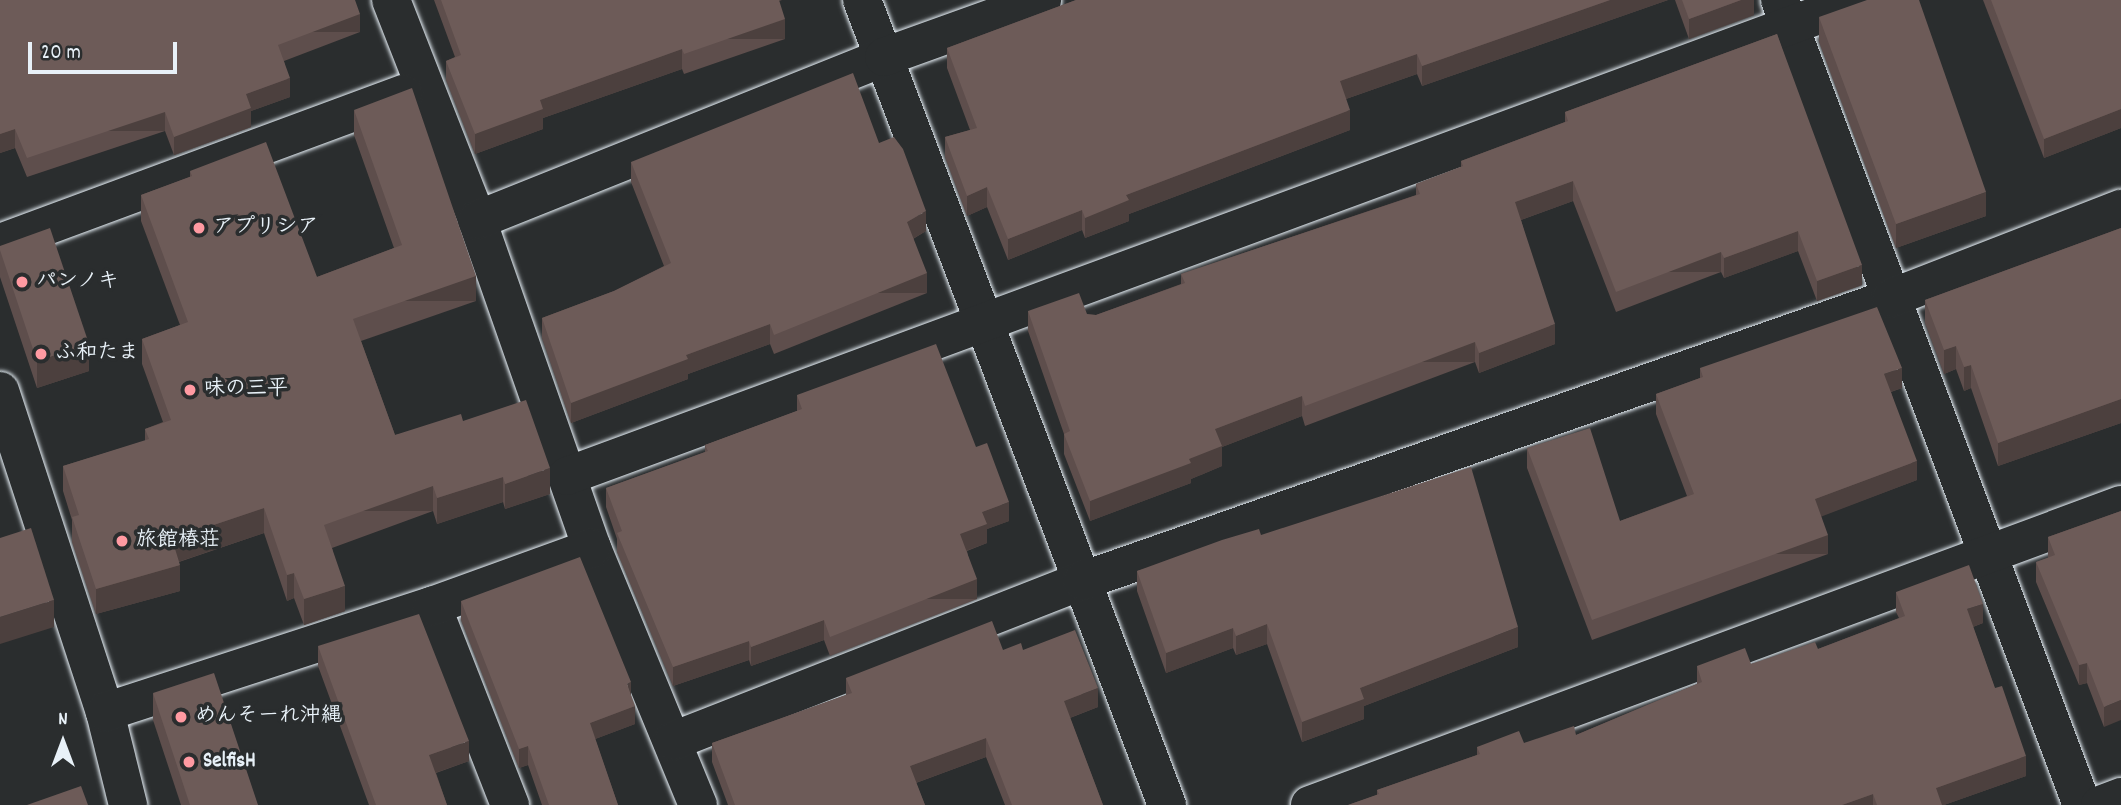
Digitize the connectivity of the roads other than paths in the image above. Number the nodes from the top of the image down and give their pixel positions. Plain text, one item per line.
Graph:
1 (391, 0) edge
2 (862, 0) edge
3 (1042, 0) edge
4 (1859, 0) edge
5 (1785, 13) edge
6 (884, 57) junction
7 (425, 86) junction
8 (2121, 209) edge
9 (477, 220) junction
10 (0, 243) edge
11 (1891, 298) junction
12 (985, 324) junction
13 (0, 391) edge
14 (568, 476) junction
15 (2121, 505) edge
16 (593, 548) junction
17 (1988, 555) junction
18 (1082, 581) junction
19 (432, 606) junction
20 (104, 712) junction
21 (673, 741) junction
22 (2121, 797) edge
23 (128, 805) edge
24 (510, 805) edge
25 (698, 805) edge
26 (1167, 805) edge
27 (1310, 805) edge
28 (2082, 805) edge
29 (2100, 805) edge

1 - 7 street
2 - 6 street
3 - 6 street
4 - 5 street
5 - 11 street
5 - 12 street
6 - 9 street
6 - 12 street
7 - 9 street
7 - 10 street
8 - 11 street
9 - 14 street
11 - 17 street
11 - 18 street
12 - 14 street
12 - 18 street
13 - 20 street
14 - 16 street
15 - 17 street
16 - 19 street
16 - 21 street
17 - 27 street
17 - 28 street
18 - 21 street
18 - 26 street
19 - 20 street
19 - 24 street
20 - 23 street
21 - 25 street
22 - 29 street

